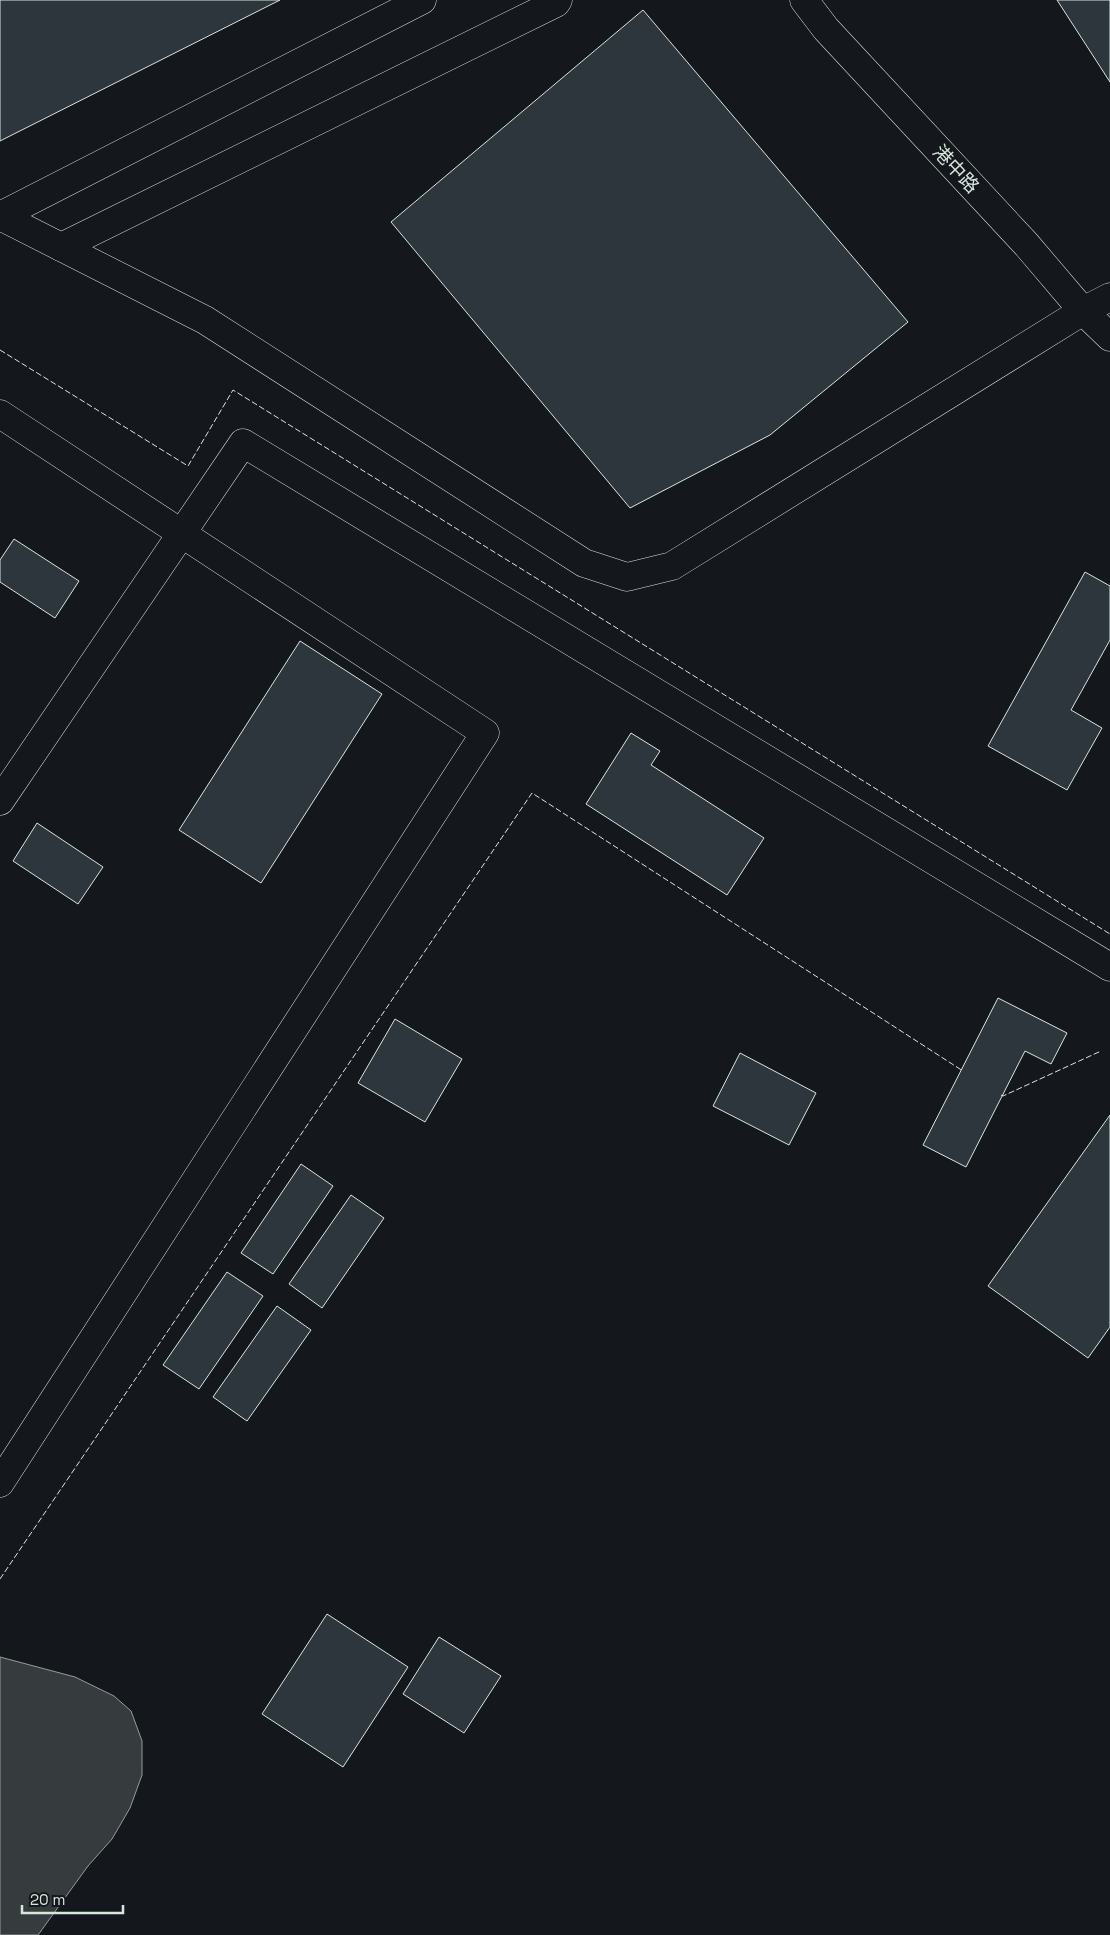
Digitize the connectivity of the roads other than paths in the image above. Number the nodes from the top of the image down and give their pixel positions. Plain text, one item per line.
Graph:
1 (422, 0) edge
2 (558, 0) edge
3 (804, 0) edge
4 (0, 216) edge
5 (61, 248) junction
6 (1110, 297) edge
7 (1110, 307) edge
8 (1083, 311) junction
9 (1110, 338) edge
10 (0, 414) edge
11 (181, 533) junction
12 (0, 801) edge
13 (1110, 967) edge
14 (0, 1483) edge

1 - 4 street
2 - 5 street
3 - 8 street, 港中路
4 - 5 street
5 - 8 street
6 - 8 street
7 - 8 street
8 - 9 street, 港中路
10 - 11 street
11 - 12 street
11 - 13 street
11 - 14 street

